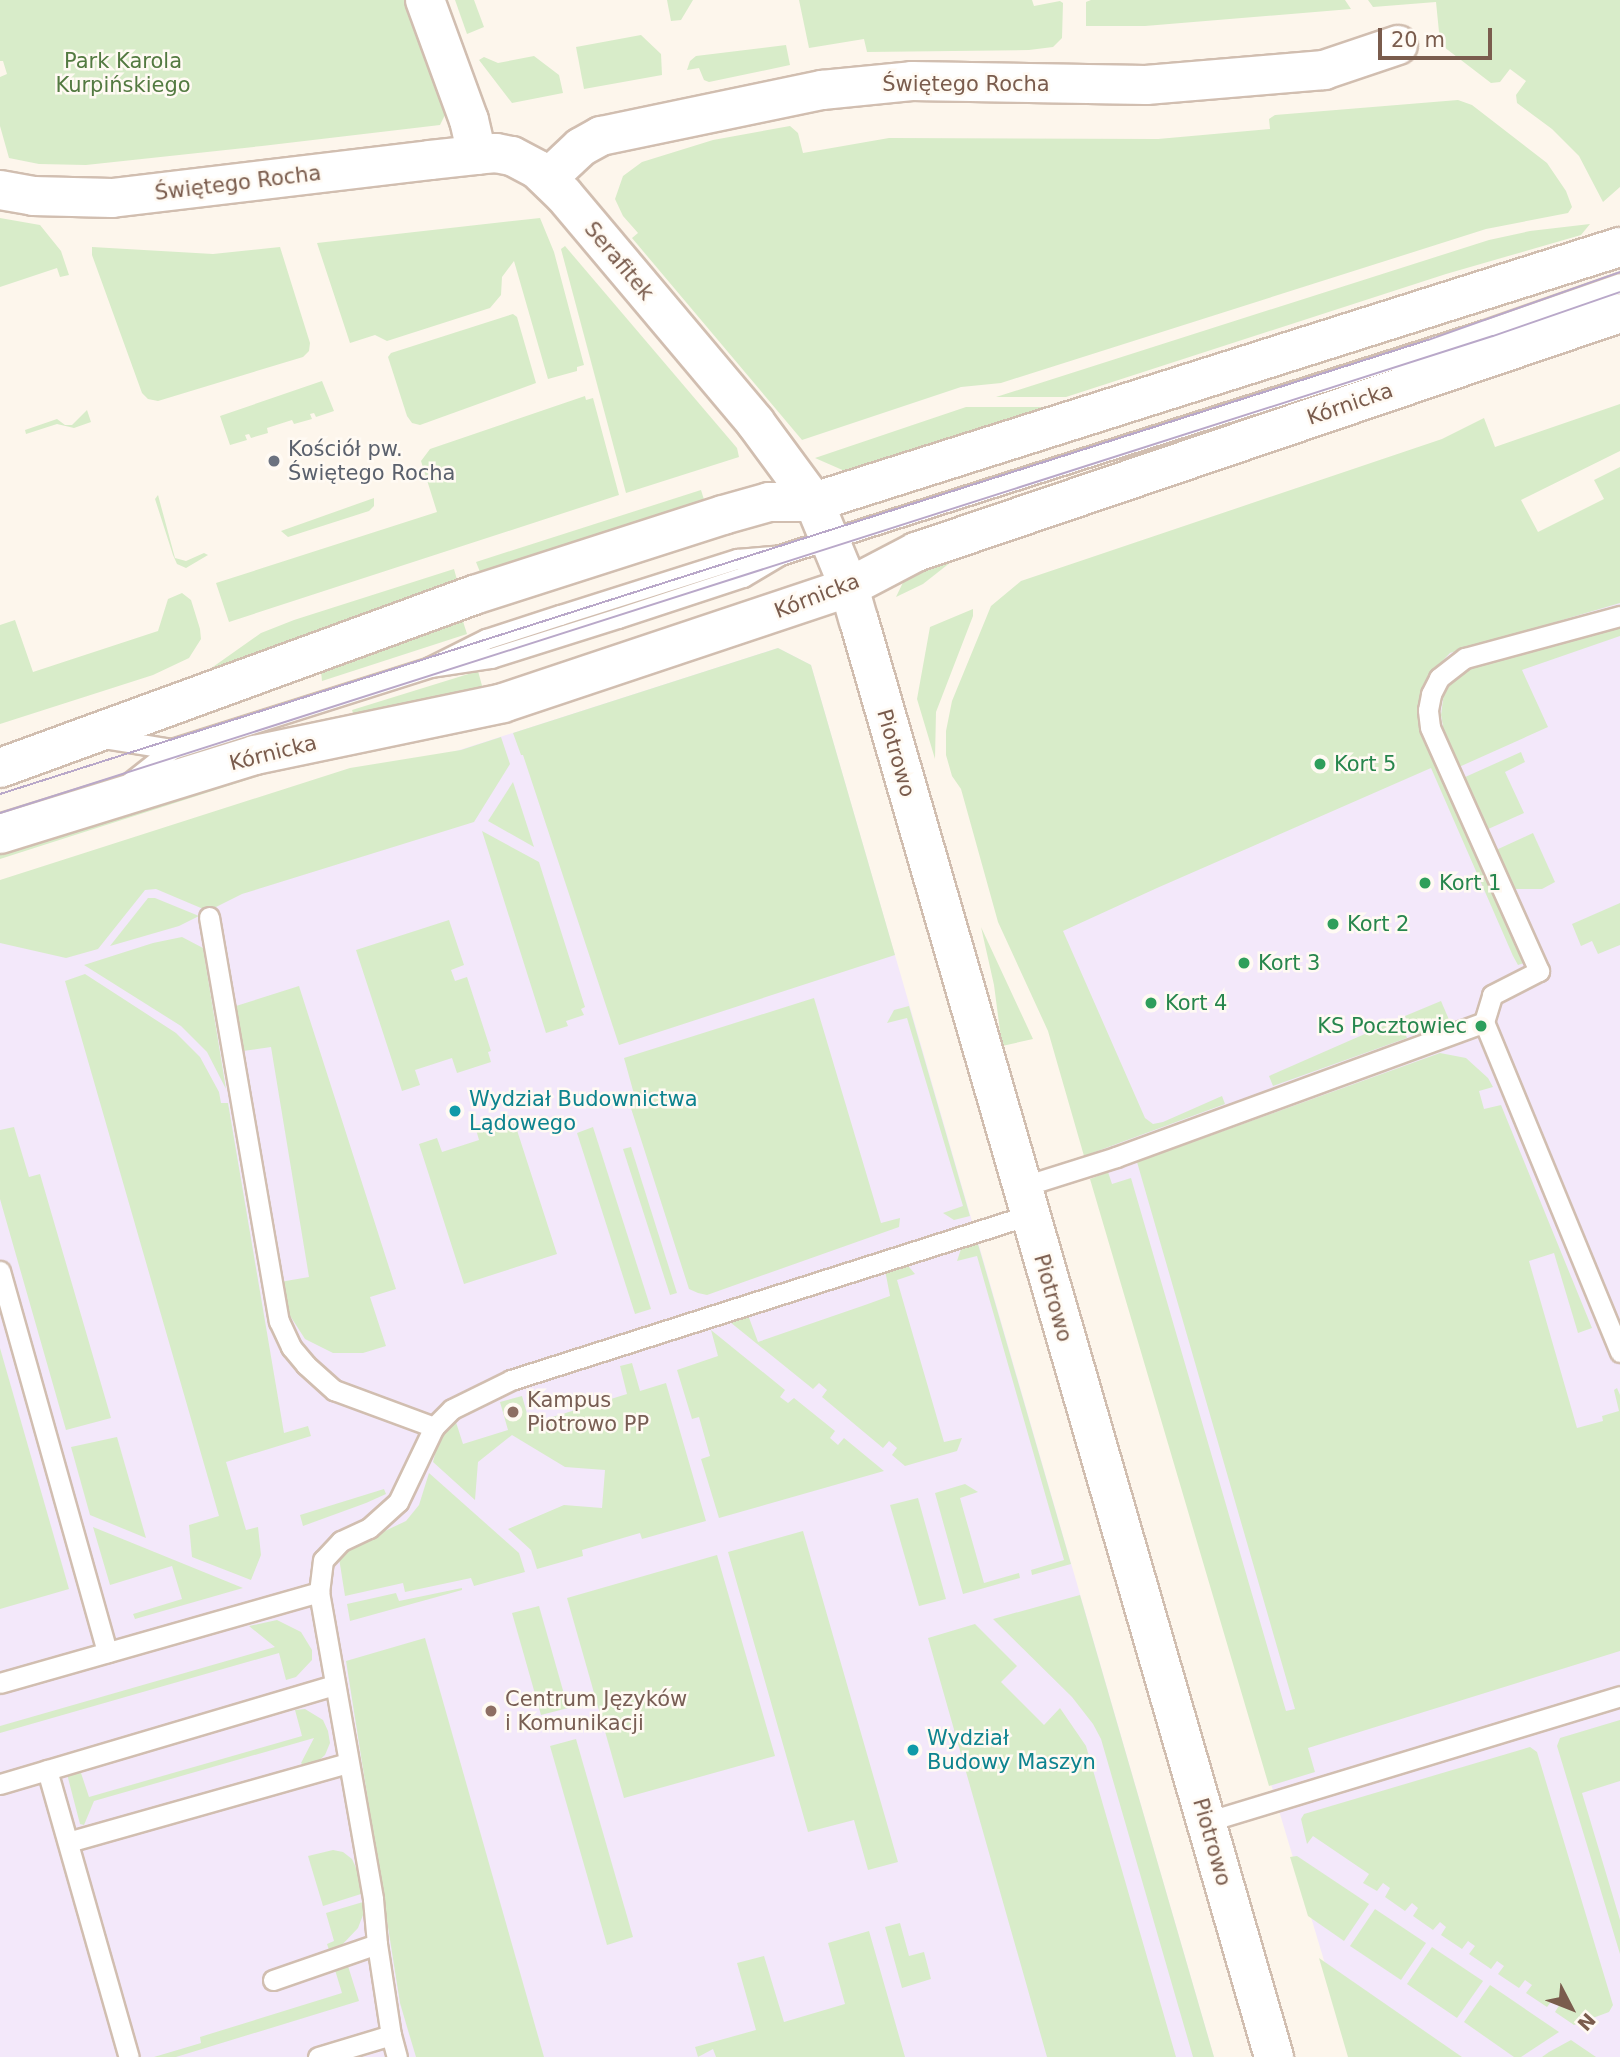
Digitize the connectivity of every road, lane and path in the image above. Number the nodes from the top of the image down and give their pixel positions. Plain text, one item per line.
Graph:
1 (425, 0) edge
2 (1398, 44) dead end
3 (477, 155) junction
4 (548, 178) junction
5 (0, 190) edge
6 (1620, 247) edge
7 (1618, 313) edge
8 (814, 502) junction
9 (830, 540) junction
10 (849, 587) junction
11 (1620, 616) edge
12 (90, 736) junction
13 (172, 750) junction
14 (0, 768) edge
15 (108, 800) junction
16 (0, 834) edge
17 (209, 917) dead end
18 (1484, 1022) junction
19 (1025, 1201) junction
20 (0, 1271) edge
21 (1620, 1352) edge
22 (434, 1427) junction
23 (319, 1592) junction
24 (107, 1652) junction
25 (0, 1683) edge
26 (335, 1685) junction
27 (1620, 1696) edge
28 (348, 1763) junction
29 (47, 1770) junction
30 (0, 1784) edge
31 (1206, 1822) junction
32 (68, 1842) junction
33 (376, 1944) junction
34 (273, 1980) dead end
35 (391, 2035) junction
36 (129, 2057) edge
37 (318, 2057) edge
38 (397, 2057) edge
39 (1274, 2057) edge

1 - 3 street
2 - 4 street, Świętego Rocha
3 - 4 street, Serafitek
3 - 5 street, Świętego Rocha
4 - 8 street, Serafitek
6 - 8 street
7 - 9 lane
7 - 10 street, Kórnicka
8 - 9 street, Serafitek
8 - 12 street
9 - 10 street, Piotrowo
9 - 13 lane
10 - 15 street, Kórnicka
10 - 19 street, Piotrowo
11 - 18 lane
12 - 13 lane
12 - 14 street
13 - 15 lane
15 - 16 street, Kórnicka
17 - 22 lane
18 - 19 lane
18 - 21 lane
19 - 22 lane
19 - 31 street, Piotrowo
20 - 24 lane
22 - 23 lane
23 - 24 lane
23 - 26 lane
24 - 25 lane
26 - 28 lane
26 - 29 lane
27 - 31 lane
28 - 32 lane
28 - 33 lane
29 - 30 lane
29 - 32 lane
31 - 39 street, Piotrowo
32 - 36 lane
33 - 34 lane
33 - 35 lane
35 - 37 lane
35 - 38 lane

